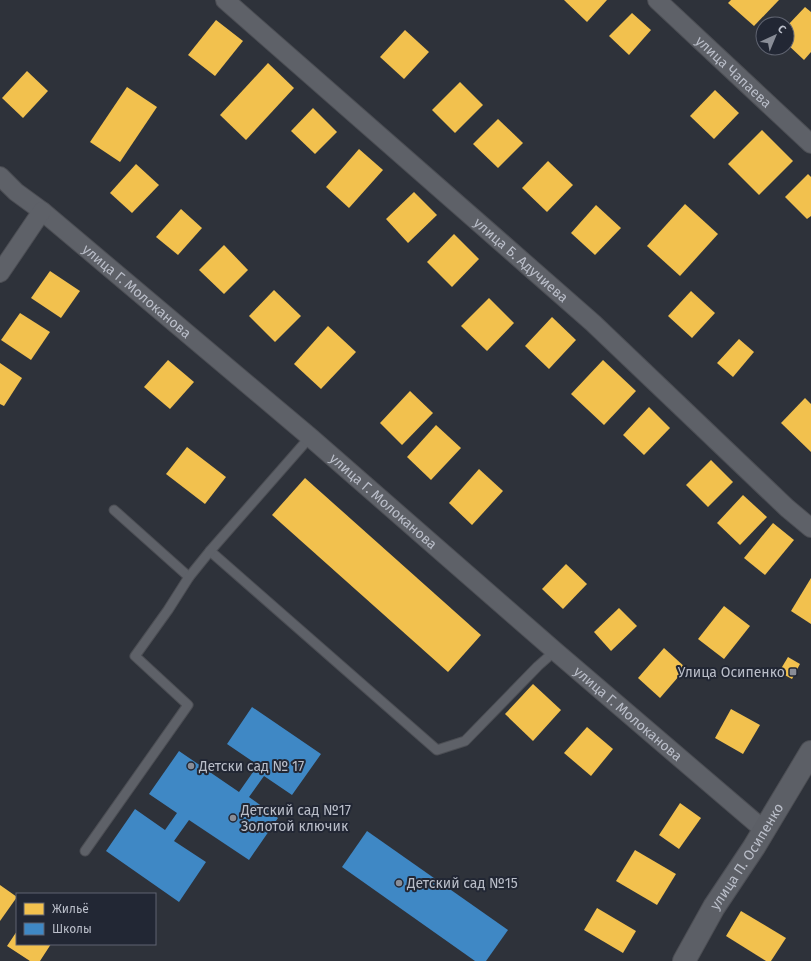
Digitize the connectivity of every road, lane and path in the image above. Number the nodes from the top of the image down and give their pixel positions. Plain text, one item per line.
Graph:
1 (225, 0) edge
2 (656, 0) edge
3 (811, 144) edge
4 (0, 176) edge
5 (42, 211) junction
6 (0, 273) edge
7 (310, 437) junction
8 (114, 510) dead end
9 (811, 528) edge
10 (210, 551) junction
11 (189, 577) junction
12 (555, 651) junction
13 (811, 752) edge
14 (764, 830) junction
15 (85, 851) dead end
16 (690, 959) edge

1 - 9 street, улица Б. Адучиева
2 - 3 street, улица Чапаева
4 - 5 street, улица Г. Молоканова
5 - 6 street
5 - 7 street, улица Г. Молоканова
7 - 10 lane
7 - 12 street, улица Г. Молоканова
8 - 11 lane
10 - 11 lane
10 - 12 lane
11 - 15 lane
12 - 14 street, улица Г. Молоканова
13 - 14 main road, улица П. Осипенко
14 - 16 main road, улица П. Осипенко

